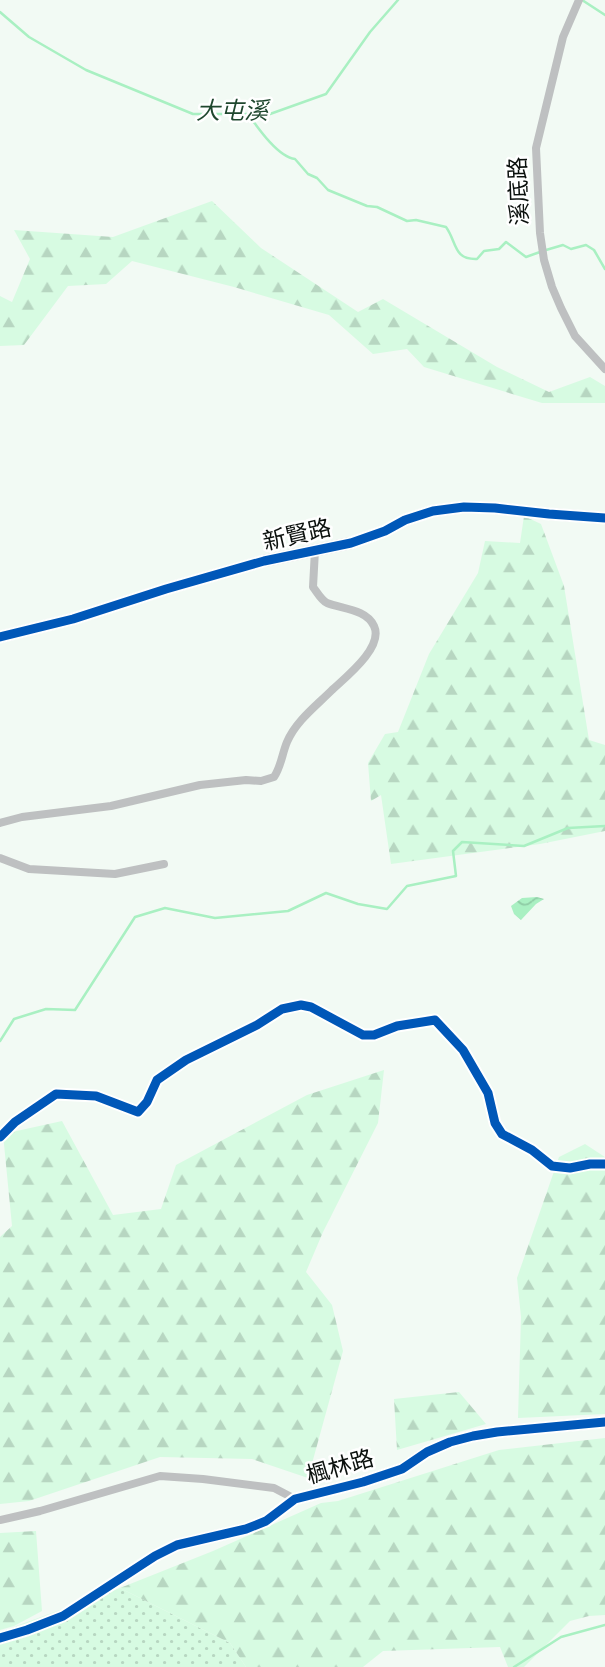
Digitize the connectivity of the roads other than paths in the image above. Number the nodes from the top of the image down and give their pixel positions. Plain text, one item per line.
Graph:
1 (577, 4) edge
2 (605, 369) edge
3 (605, 519) edge
4 (314, 550) junction
5 (0, 637) edge
6 (0, 823) edge
7 (0, 858) edge
8 (164, 864) dead end
9 (0, 1137) edge
10 (605, 1164) edge
11 (605, 1422) edge
12 (295, 1499) junction
13 (0, 1520) edge
14 (0, 1638) edge

1 - 2 street, 溪底路
3 - 4 street, 新賢路
4 - 5 street, 新賢路
4 - 6 street
7 - 8 street
9 - 10 street
11 - 12 street, 楓林路
12 - 13 street
12 - 14 street, 楓林路

